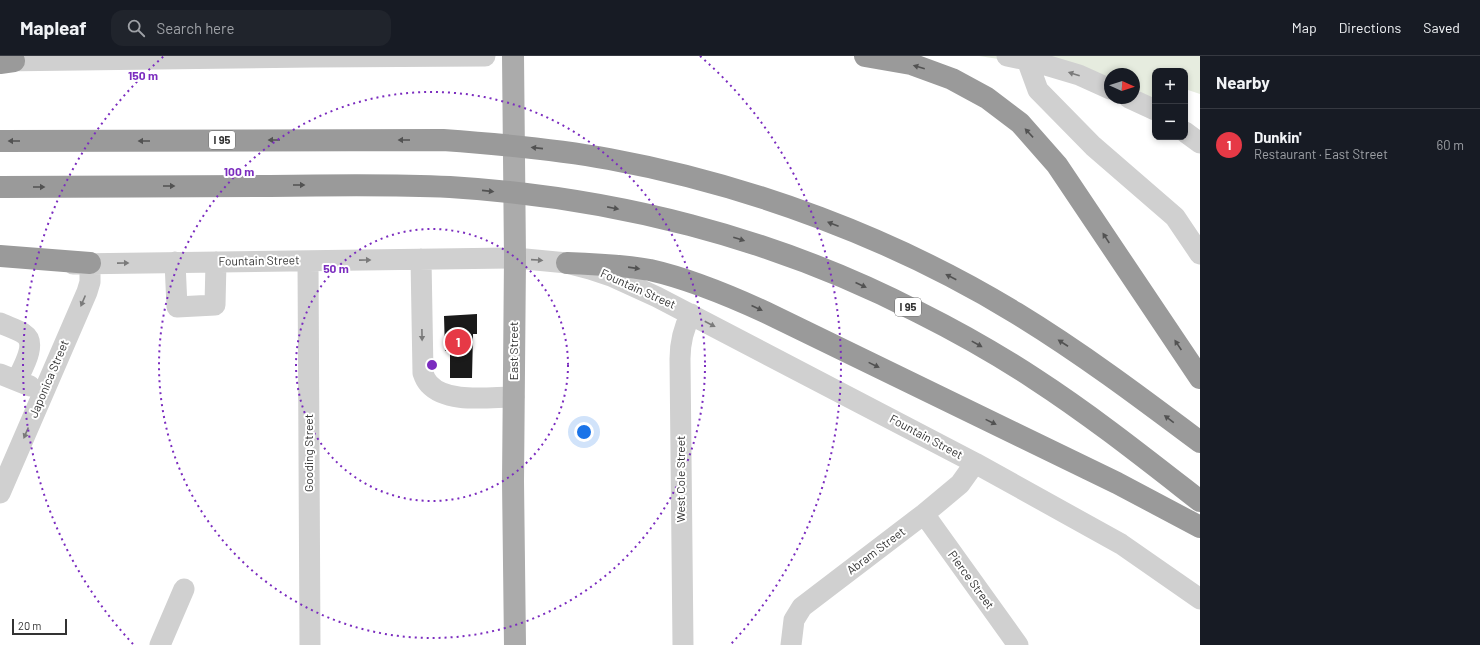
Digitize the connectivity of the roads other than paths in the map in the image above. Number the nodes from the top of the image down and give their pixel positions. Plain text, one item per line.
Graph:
1 (314, 56) edge
2 (485, 56) edge
3 (513, 56) edge
4 (865, 56) edge
5 (1006, 56) edge
6 (75, 58) edge
7 (1027, 60) junction
8 (5, 62) edge
9 (1104, 87) edge
10 (1140, 103) edge
11 (1152, 109) edge
12 (1188, 134) edge
13 (0, 141) edge
14 (1200, 143) edge
15 (0, 187) edge
16 (1200, 254) edge
17 (0, 256) edge
18 (515, 258) junction
19 (421, 259) junction
20 (308, 261) junction
21 (175, 262) junction
22 (216, 262) junction
23 (90, 263) junction
24 (567, 263) junction
25 (0, 267) edge
26 (691, 314) junction
27 (0, 323) edge
28 (9, 377) edge
29 (1200, 378) edge
30 (44, 391) junction
31 (514, 397) junction
32 (1200, 442) edge
33 (975, 463) junction
34 (0, 493) edge
35 (1200, 501) edge
36 (924, 514) junction
37 (1200, 527) edge
38 (184, 589) dead end
39 (1200, 600) edge
40 (791, 644) edge
41 (160, 645) edge
42 (310, 645) edge
43 (515, 645) edge
44 (683, 645) edge
45 (1018, 645) edge

1 - 2 street
1 - 6 street
3 - 18 main road, East Street
29 -> 4 highway
5 - 7 street
6 - 8 street
9 -> 7 street
7 - 16 street
10 - 11 street
12 - 14 street
32 -> 13 highway, I 95
15 -> 35 highway, I 95
17 - 23 highway
18 - 19 street, Fountain Street
18 -> 24 street, Fountain Street
18 - 31 main road, East Street
20 -> 19 street, Fountain Street
19 -> 31 street
20 - 22 street, Fountain Street
20 - 42 street, Gooding Street
21 - 22 street, Fountain Street
21 - 22 street
23 -> 21 street, Fountain Street
23 - 25 street, Fountain Street
23 -> 30 street, Japonica Street
24 - 26 street, Fountain Street
24 -> 37 highway
26 -> 33 street, Fountain Street
26 - 44 street, West Cole Street
27 - 28 street
28 - 30 street
30 -> 34 street, Japonica Street
31 - 43 main road, East Street
33 - 36 street, Abram Street
33 - 39 street, Fountain Street
36 - 40 street, Abram Street
36 - 45 street, Pierce Street
38 - 41 street

